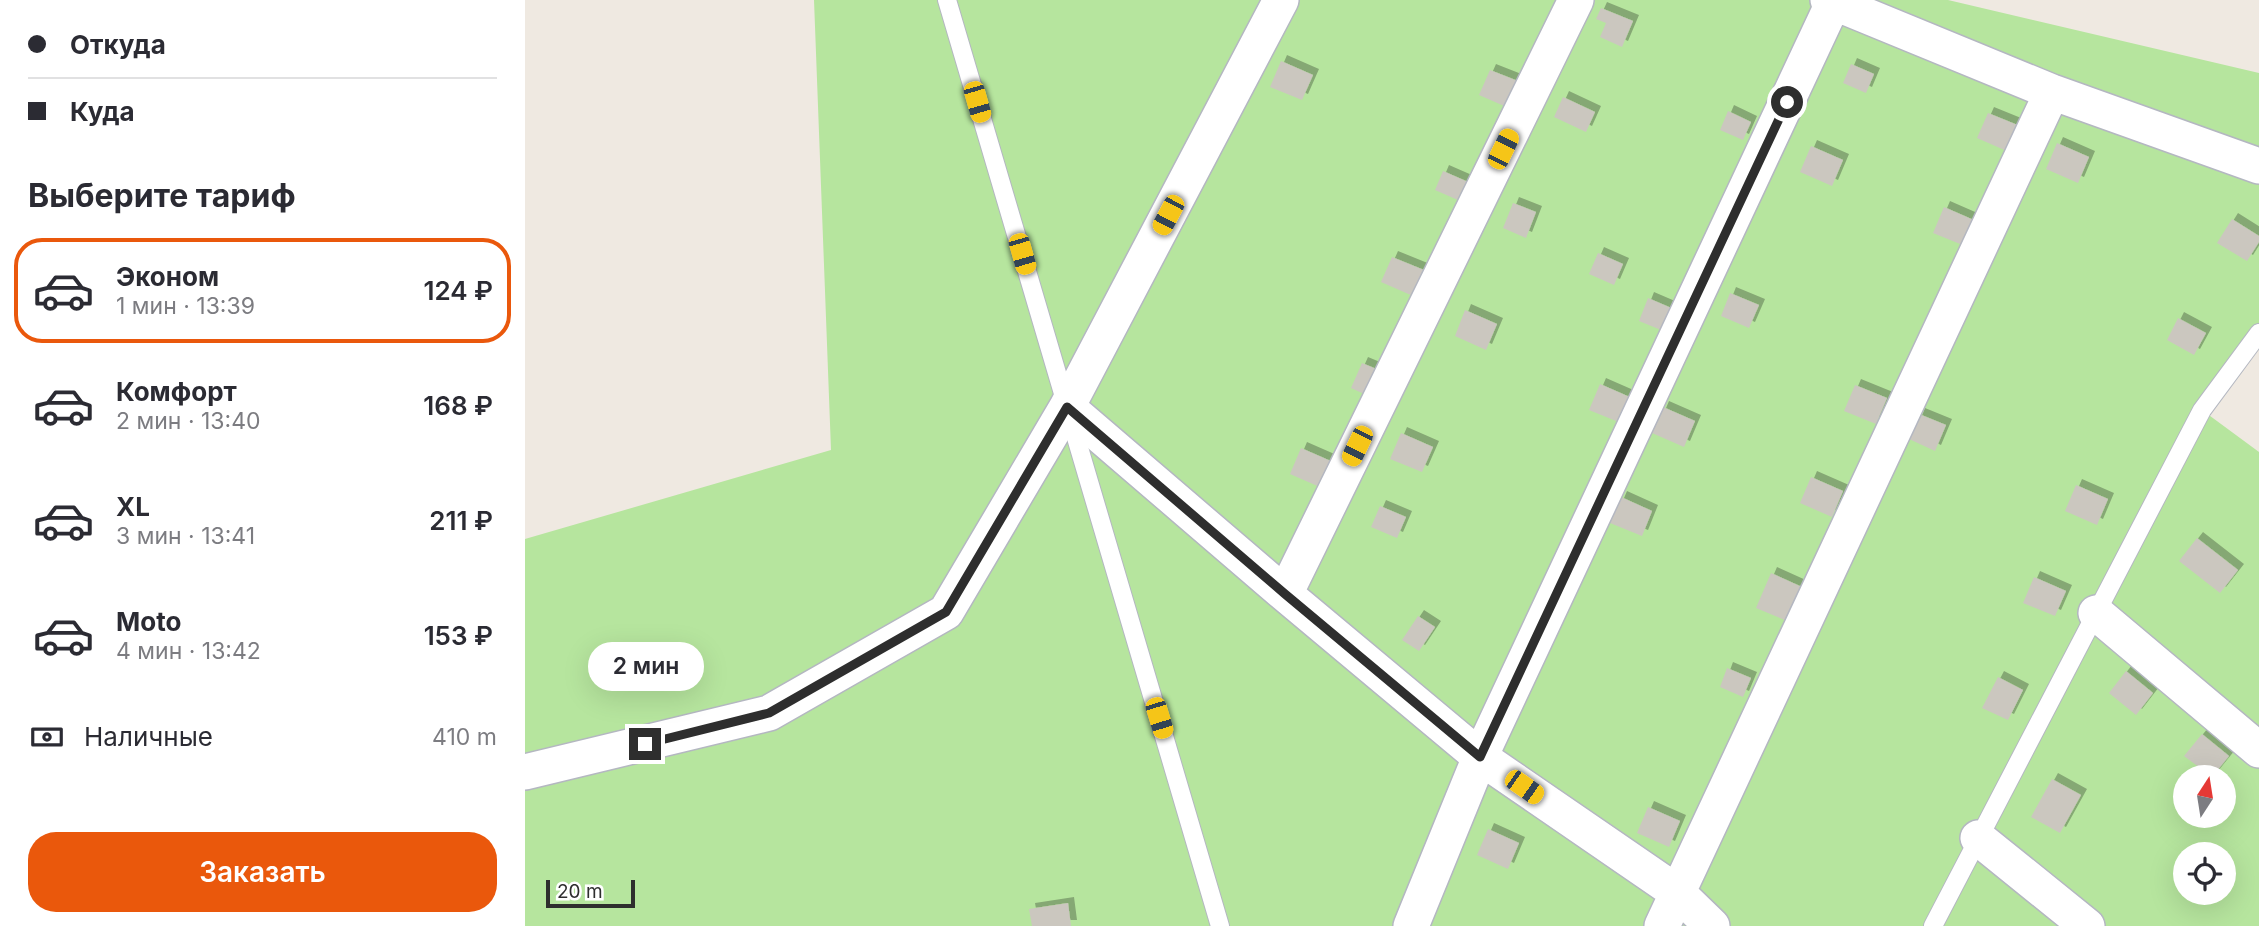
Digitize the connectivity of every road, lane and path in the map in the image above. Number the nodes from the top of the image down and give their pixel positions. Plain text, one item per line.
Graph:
1 (947, 0) edge
2 (1281, 0) edge
3 (1576, 0) edge
4 (1831, 1) edge
5 (2052, 92) junction
6 (2259, 166) edge
7 (2259, 333) edge
8 (1067, 407) junction
9 (1285, 594) junction
10 (2096, 613) junction
11 (2259, 750) edge
12 (1480, 757) junction
13 (525, 772) edge
14 (1978, 838) junction
15 (1678, 893) junction
16 (1220, 926) edge
17 (1411, 926) edge
18 (1662, 926) edge
19 (1712, 926) edge
20 (1933, 926) edge
21 (2087, 926) edge

1 - 8 lane
2 - 8 street
3 - 9 street
4 - 5 street
4 - 12 street
5 - 6 street
5 - 15 street
7 - 10 lane
8 - 9 street
8 - 13 street
8 - 16 lane
9 - 12 street
10 - 11 street
10 - 14 lane
12 - 15 street
12 - 17 street
14 - 20 lane
14 - 21 street
15 - 18 street
15 - 19 street

